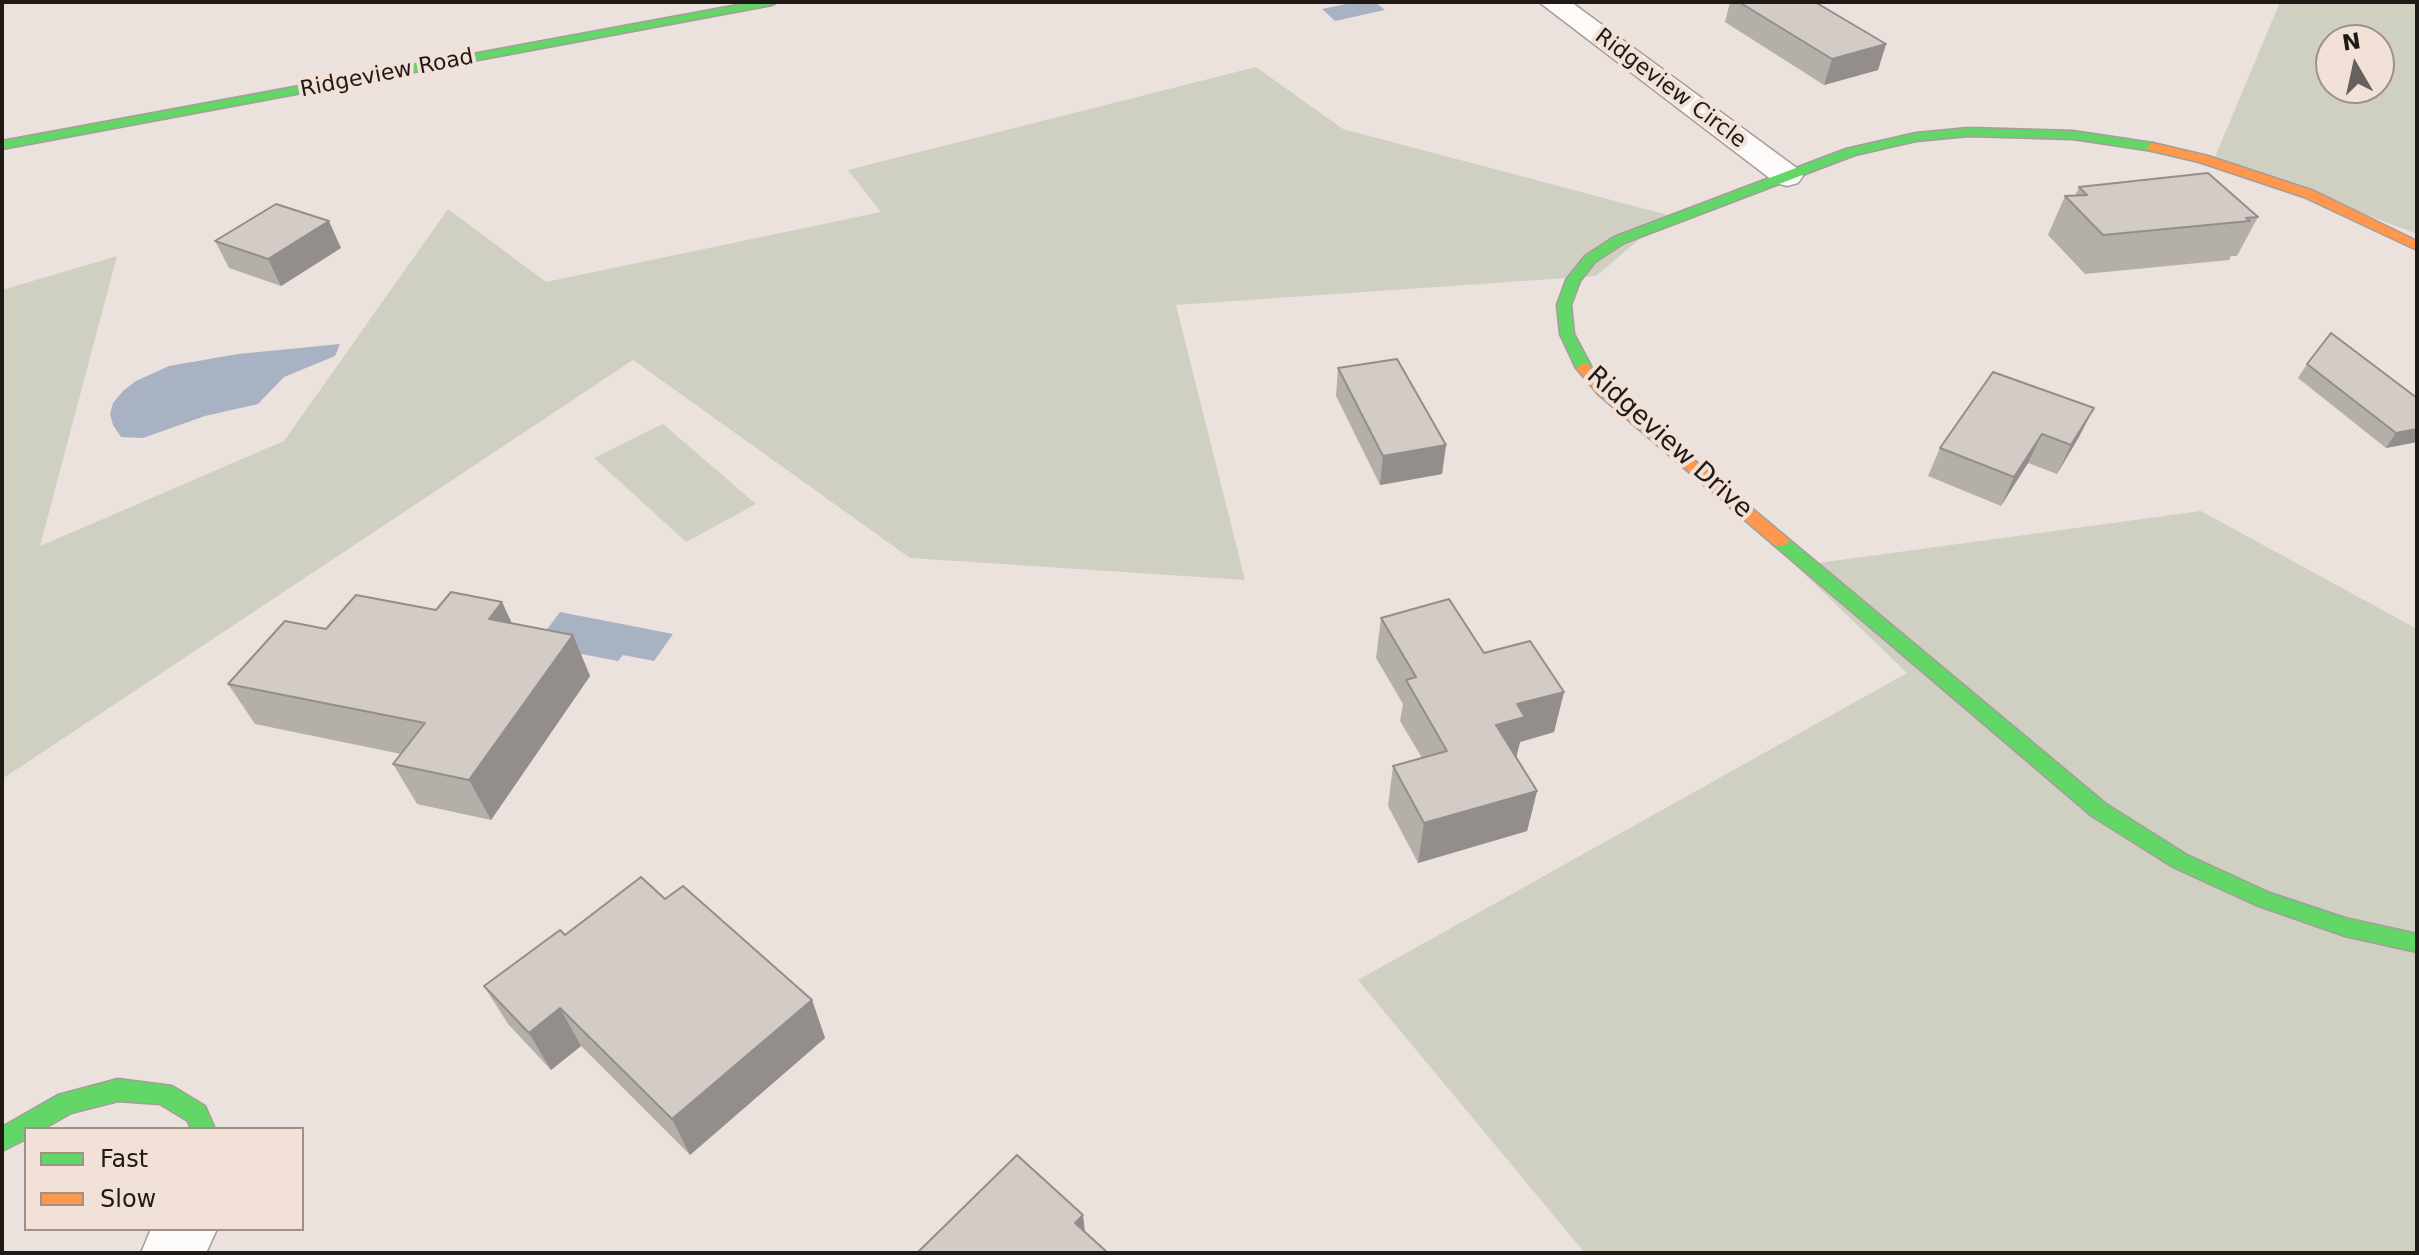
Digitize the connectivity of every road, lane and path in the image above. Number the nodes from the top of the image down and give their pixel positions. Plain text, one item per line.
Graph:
1 (772, 2) edge
2 (1553, 2) edge
3 (2, 145) edge
4 (1787, 176) junction
5 (2417, 246) edge
6 (2417, 943) edge
7 (202, 1127) edge
8 (2, 1140) edge
9 (186, 1231) edge
10 (171, 1253) edge

1 - 3 street, Ridgeview Road
2 - 4 street, Ridgeview Circle
4 - 5 street, Ridgeview Drive
4 - 6 street, Ridgeview Drive
7 - 8 street
9 - 10 street

